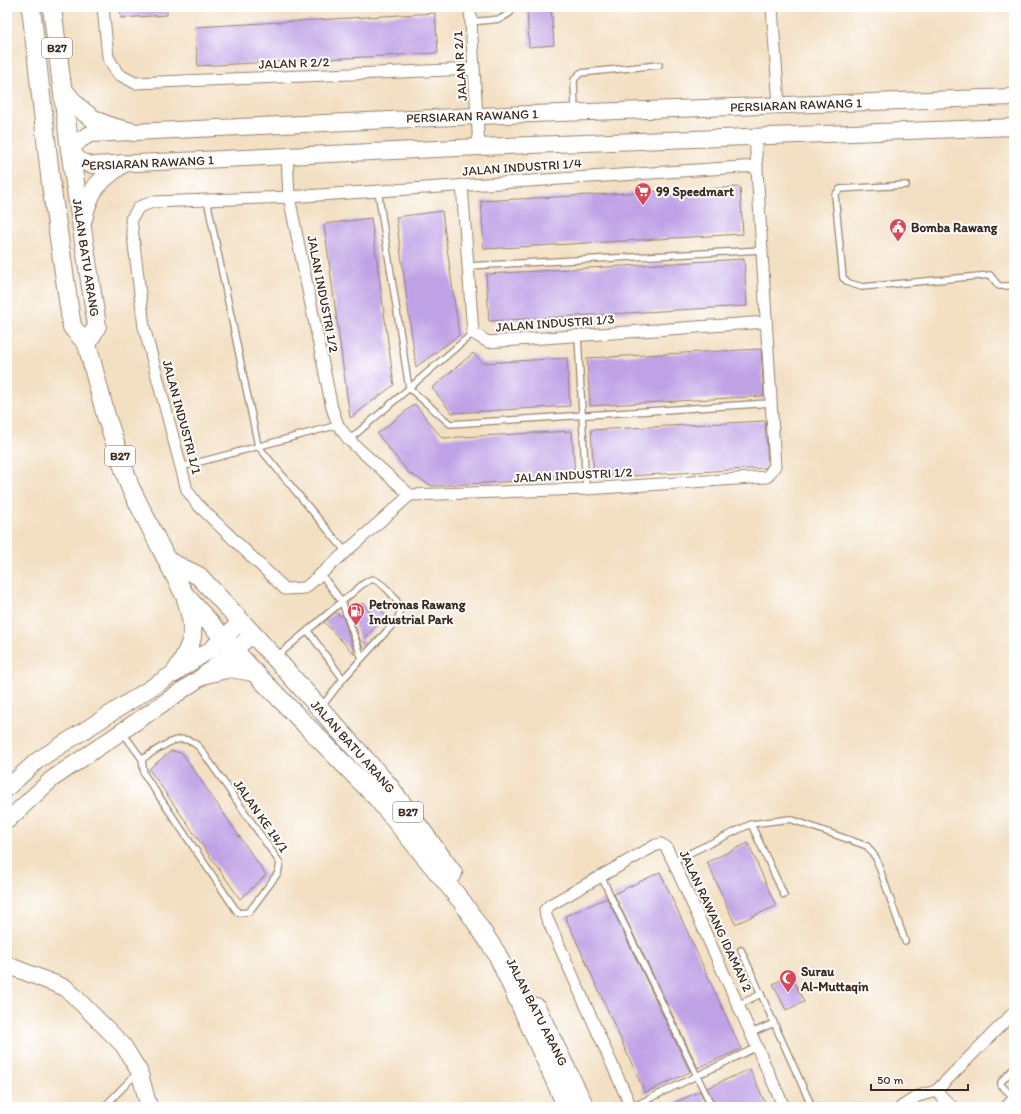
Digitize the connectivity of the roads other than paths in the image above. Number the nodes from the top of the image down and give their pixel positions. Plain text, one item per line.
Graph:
1 (31, 7) edge
2 (52, 7) edge
3 (102, 7) edge
4 (470, 7) edge
5 (511, 7) edge
6 (772, 7) edge
7 (471, 22) junction
8 (659, 64) dead end
9 (474, 69) junction
10 (62, 88) junction
11 (1014, 97) edge
12 (948, 100) junction
13 (1014, 101) edge
14 (779, 105) junction
15 (575, 112) junction
16 (477, 116) junction
17 (44, 123) junction
18 (1014, 128) edge
19 (133, 132) junction
20 (755, 136) junction
21 (479, 147) junction
22 (70, 150) junction
23 (287, 156) junction
24 (122, 164) junction
25 (757, 166) junction
26 (51, 184) junction
27 (906, 184) dead end
28 (462, 185) junction
29 (378, 191) junction
30 (289, 197) junction
31 (207, 200) junction
32 (82, 224) junction
33 (762, 250) junction
34 (468, 266) junction
35 (1014, 286) edge
36 (766, 322) junction
37 (472, 333) junction
38 (578, 336) junction
39 (87, 344) junction
40 (409, 388) junction
41 (771, 403) junction
42 (582, 416) junction
43 (338, 425) junction
44 (349, 440) junction
45 (258, 446) junction
46 (181, 467) junction
47 (586, 489) junction
48 (410, 495) junction
49 (346, 552) junction
50 (170, 562) junction
51 (321, 574) junction
52 (184, 594) junction
53 (342, 602) junction
54 (247, 628) junction
55 (308, 631) junction
56 (229, 645) junction
57 (275, 658) junction
58 (362, 658) junction
59 (175, 672) junction
60 (254, 672) junction
61 (206, 674) junction
62 (343, 678) junction
63 (319, 709) junction
64 (121, 732) junction
65 (142, 759) junction
66 (7, 788) edge
67 (7, 820) edge
68 (751, 824) junction
69 (673, 861) junction
70 (601, 876) junction
71 (784, 895) dead end
72 (905, 941) dead end
73 (741, 950) dead end
74 (7, 965) edge
75 (761, 994) junction
76 (738, 1005) junction
77 (1014, 1013) edge
78 (774, 1023) junction
79 (751, 1033) junction
80 (757, 1047) junction
81 (1014, 1068) edge
82 (139, 1071) junction
83 (697, 1076) junction
84 (936, 1091) junction
85 (104, 1107) edge
86 (150, 1107) edge
87 (567, 1107) edge
88 (585, 1107) edge
89 (632, 1107) edge
90 (712, 1107) edge
91 (784, 1107) edge
92 (812, 1107) edge
93 (901, 1107) edge
94 (952, 1107) edge
95 (1004, 1107) edge

1 - 17 main road
2 - 10 main road, JALAN BATU ARANG / B27
3 - 9 street, JALAN R 2/2
4 - 7 street, JALAN R 2/1
5 - 7 lane
6 - 14 street
7 - 9 street, JALAN R 2/1
8 - 15 lane
9 - 16 street, JALAN R 2/1
10 - 19 main road
10 - 22 main road, JALAN BATU ARANG / B27
11 - 12 street, PERSIARAN RAWANG 1
12 - 13 street
12 - 14 street, PERSIARAN RAWANG 1
14 - 15 street, PERSIARAN RAWANG 1
15 - 16 street, PERSIARAN RAWANG 1
16 - 19 street, PERSIARAN RAWANG 1
16 - 21 street, JALAN R 2/1
17 - 22 main road
17 - 26 main road
18 - 20 street, PERSIARAN RAWANG 1
19 - 22 street, PERSIARAN RAWANG 1
20 - 21 street, PERSIARAN RAWANG 1
20 - 25 street, JALAN INDUSTRI 1/2
21 - 23 street, PERSIARAN RAWANG 1
22 - 24 street, PERSIARAN RAWANG 1
22 - 26 main road
22 - 32 main road, JALAN BATU ARANG / B27
23 - 24 street, PERSIARAN RAWANG 1
23 - 30 street, JALAN INDUSTRI 1/2
24 - 32 main road
25 - 28 street, JALAN INDUSTRI 1/4
25 - 33 street, JALAN INDUSTRI 1/2
26 - 39 main road
27 - 35 lane
28 - 29 street, JALAN INDUSTRI 1/4
28 - 34 street
29 - 30 street, JALAN INDUSTRI 1/4
29 - 40 lane
30 - 31 street, JALAN INDUSTRI 1/1
30 - 43 street, JALAN INDUSTRI 1/2
31 - 45 lane
31 - 46 street, JALAN INDUSTRI 1/1
32 - 39 main road, JALAN BATU ARANG / B27
33 - 34 lane
33 - 36 street, JALAN INDUSTRI 1/2
34 - 37 street
36 - 38 street, JALAN INDUSTRI 1/3
36 - 41 street, JALAN INDUSTRI 1/2
37 - 38 street, JALAN INDUSTRI 1/3
37 - 40 lane
38 - 42 lane
39 - 50 main road, JALAN BATU ARANG / B27
40 - 42 lane
40 - 44 lane
41 - 42 lane
41 - 47 street, JALAN INDUSTRI 1/2
42 - 47 lane
43 - 44 street, JALAN INDUSTRI 1/2
43 - 45 lane
44 - 48 street, JALAN INDUSTRI 1/2
45 - 46 lane
45 - 49 lane
46 - 51 street, JALAN INDUSTRI 1/1
47 - 48 street, JALAN INDUSTRI 1/2
48 - 49 street, JALAN INDUSTRI 1/1
49 - 51 street, JALAN INDUSTRI 1/1
50 - 52 main road, JALAN BATU ARANG / B27
50 - 54 main road, JALAN BATU ARANG / B27
51 - 53 lane
52 - 56 main road, JALAN BATU ARANG / B27
52 - 59 main road
53 - 55 lane
53 - 58 lane
53 - 58 lane
54 - 56 street
54 - 57 main road, JALAN BATU ARANG / B27
55 - 57 lane
55 - 62 lane
56 - 59 street
56 - 60 main road, JALAN BATU ARANG / B27
56 - 61 street
57 - 63 main road, JALAN BATU ARANG / B27
58 - 62 lane
59 - 66 street
60 - 61 main road
60 - 87 main road, JALAN BATU ARANG / B27
61 - 64 street
62 - 63 lane
63 - 88 main road, JALAN BATU ARANG / B27
64 - 65 lane, JALAN KE 14/1
64 - 67 street
65 - 65 lane, JALAN KE 14/1
68 - 69 lane
68 - 71 lane
68 - 72 lane
69 - 70 street, JALAN RAWANG IDAMAN 2
69 - 76 street, JALAN RAWANG IDAMAN 2
70 - 83 lane
70 - 89 street, JALAN RAWANG IDAMAN 2
73 - 75 lane
74 - 82 street
75 - 76 lane
75 - 78 lane
76 - 79 street, JALAN RAWANG IDAMAN 2
77 - 84 street
78 - 79 lane
78 - 92 lane
79 - 80 street, JALAN RAWANG IDAMAN 2
80 - 83 lane
80 - 91 street, JALAN RAWANG IDAMAN 2
81 - 95 lane
82 - 85 lane
82 - 86 street
83 - 89 lane
83 - 90 lane
84 - 93 street
84 - 94 street

